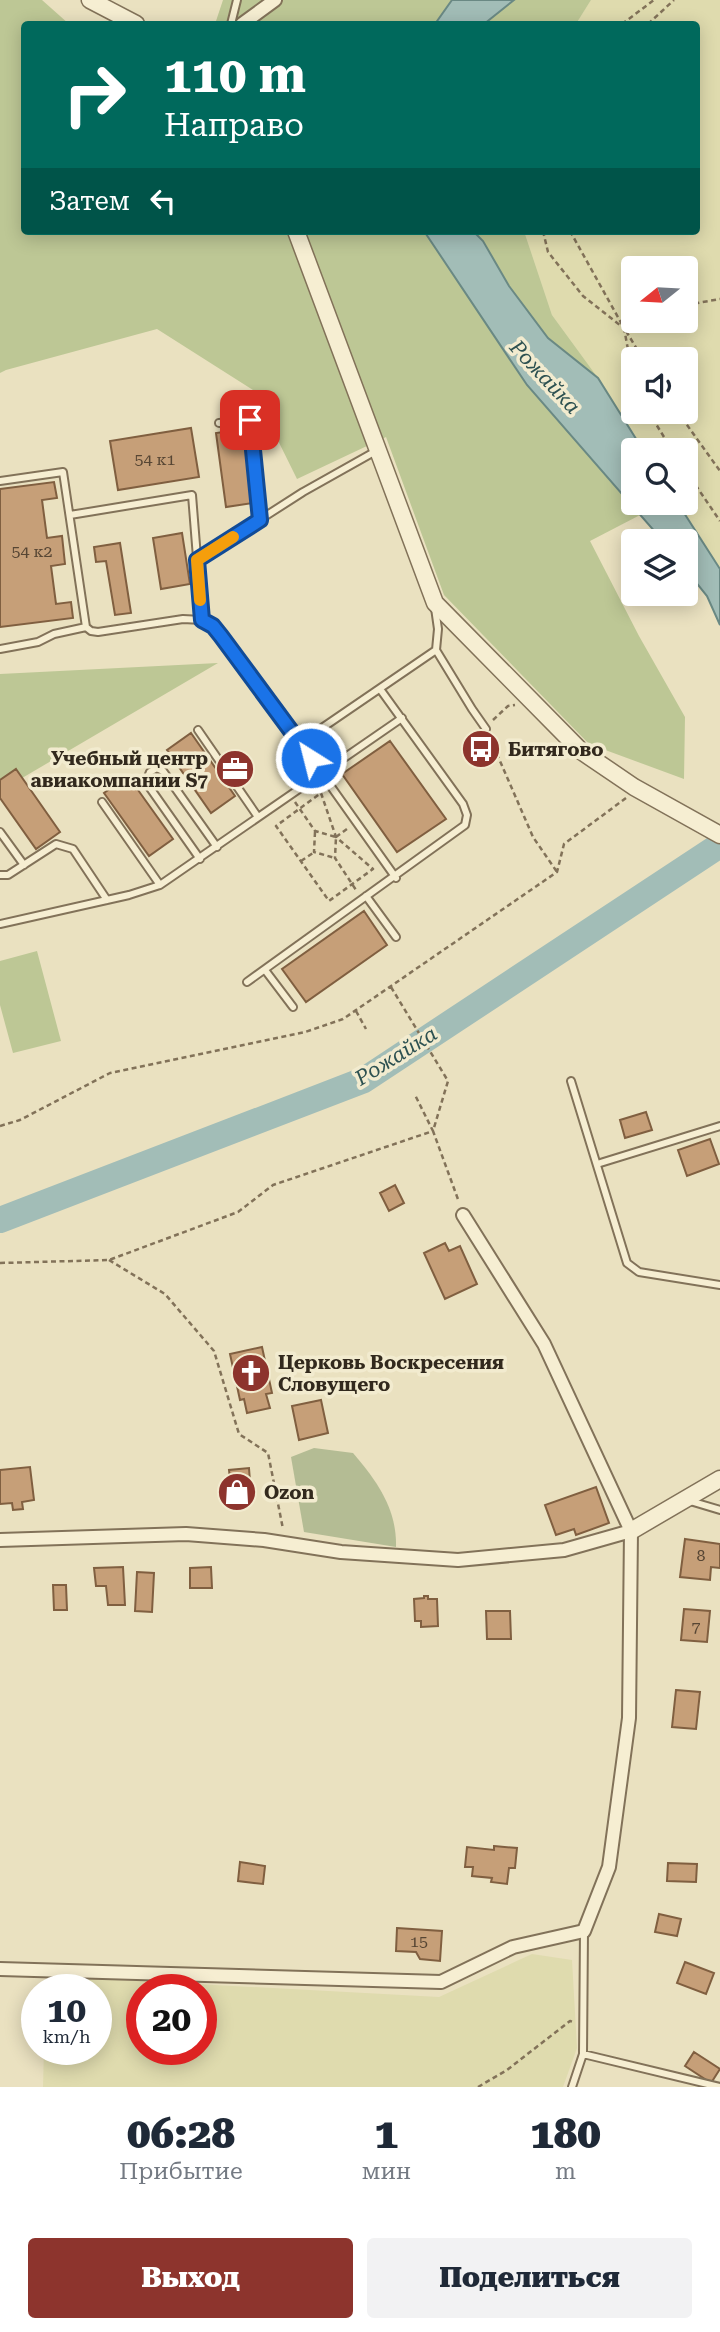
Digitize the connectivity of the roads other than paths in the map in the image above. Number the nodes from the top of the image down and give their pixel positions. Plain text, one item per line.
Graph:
1 (90, 0) edge
2 (237, 0) edge
3 (275, 0) edge
4 (130, 21) edge
5 (232, 21) edge
6 (246, 21) edge
7 (297, 235) edge
8 (219, 424) dead end
9 (378, 450) junction
10 (0, 481) edge
11 (70, 515) junction
12 (260, 520) junction
13 (197, 560) junction
14 (435, 603) junction
15 (202, 620) junction
16 (86, 626) junction
17 (0, 649) edge
18 (436, 650) junction
19 (380, 689) junction
20 (402, 718) junction
21 (486, 729) road end
22 (198, 730) dead end
23 (300, 743) junction
24 (321, 772) junction
25 (102, 802) dead end
26 (258, 817) junction
27 (0, 832) edge
28 (720, 835) edge
29 (217, 847) junction
30 (200, 859) junction
31 (24, 865) junction
32 (0, 875) edge
33 (396, 877) junction
34 (160, 885) junction
35 (364, 897) junction
36 (107, 900) junction
37 (0, 924) edge
38 (396, 937) dead end
39 (265, 970) junction
40 (247, 982) dead end
41 (293, 1007) dead end
42 (571, 1081) dead end
43 (720, 1126) edge
44 (597, 1164) junction
45 (463, 1215) road end
46 (720, 1285) edge
47 (720, 1479) edge
48 (685, 1499) junction
49 (720, 1510) edge
50 (631, 1531) junction
51 (0, 1540) edge
52 (584, 1931) junction
53 (0, 1969) edge
54 (583, 2054) junction
55 (572, 2087) edge
56 (719, 2087) edge

1 - 4 street
2 - 5 lane
3 - 6 street
7 - 9 street
8 - 12 lane
9 - 12 lane
9 - 14 street
10 - 11 lane
11 - 13 lane
11 - 16 lane
12 - 13 lane
13 - 15 lane
14 - 18 lane
14 - 28 street
15 - 16 lane
15 - 23 lane
16 - 17 lane
18 - 19 lane
18 - 21 lane
19 - 20 lane
19 - 23 lane
20 - 24 lane
20 - 33 lane
22 - 26 lane
23 - 24 lane
24 - 26 lane
24 - 33 lane
25 - 34 lane
26 - 29 lane
27 - 31 lane
29 - 30 lane
29 - 30 lane
30 - 34 lane
31 - 32 lane
31 - 36 lane
33 - 35 lane
34 - 36 lane
35 - 38 lane
35 - 39 lane
36 - 37 lane
39 - 40 lane
39 - 41 lane
42 - 44 lane
43 - 44 lane
44 - 46 lane
45 - 50 street
47 - 48 street
48 - 49 lane
48 - 50 street
50 - 51 street
50 - 52 street
52 - 53 street
52 - 54 lane
54 - 55 lane
54 - 56 lane

